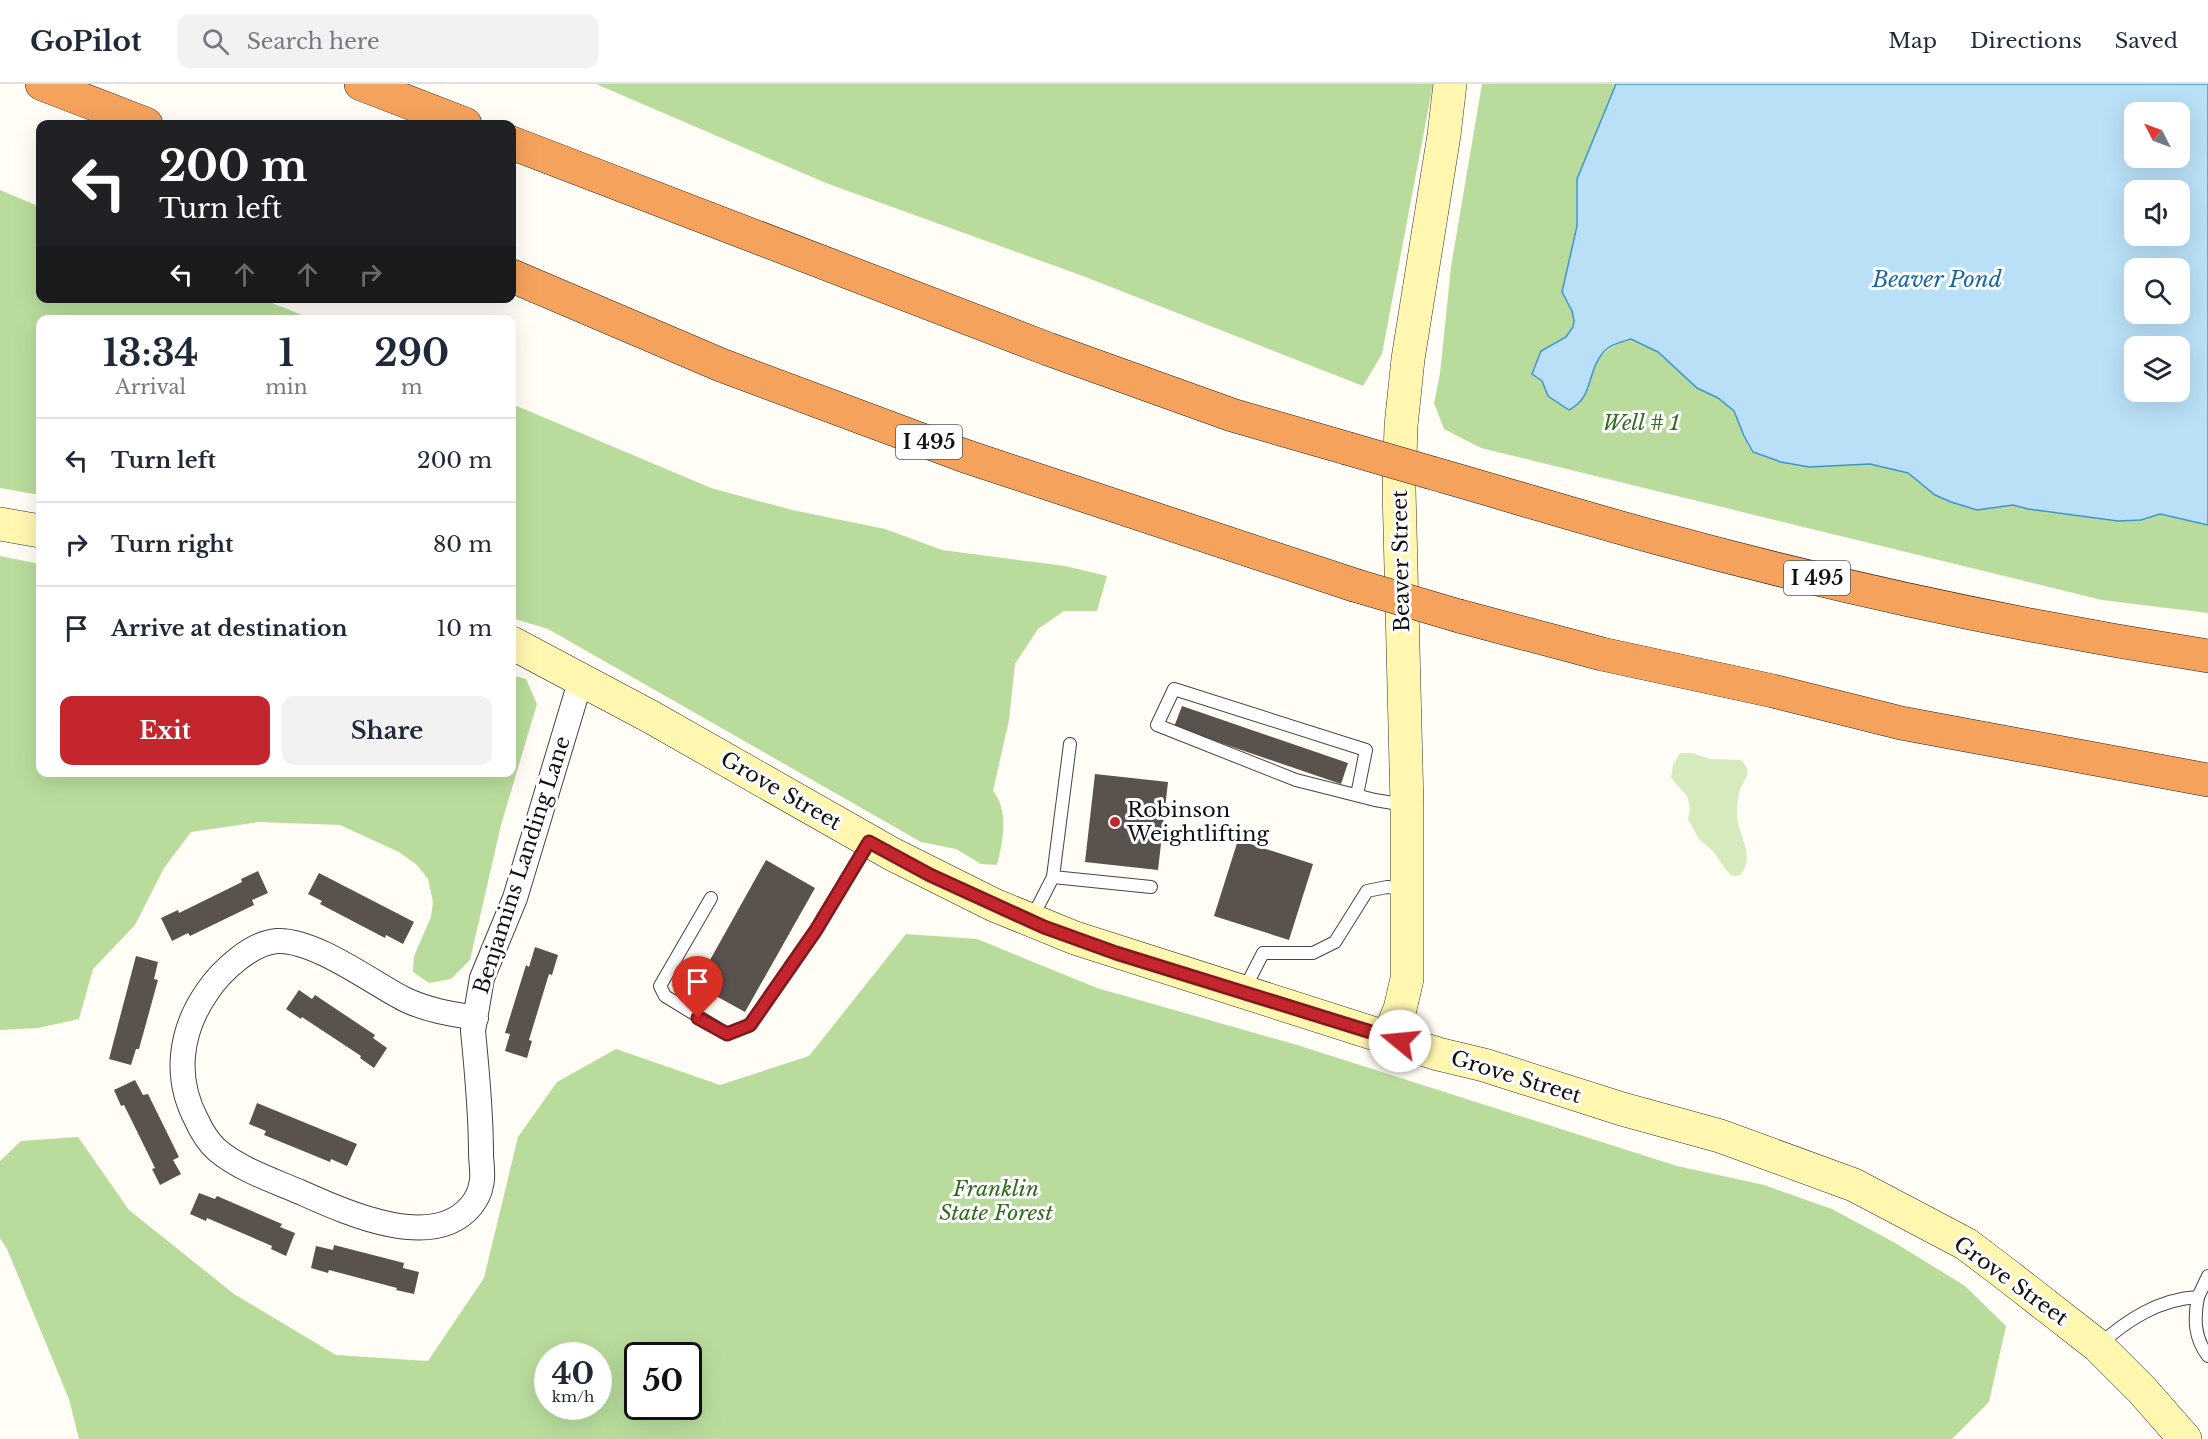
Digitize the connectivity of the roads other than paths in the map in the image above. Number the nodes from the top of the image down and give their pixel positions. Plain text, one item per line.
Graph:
1 (42, 84) edge
2 (360, 84) edge
3 (1450, 84) edge
4 (136, 120) edge
5 (454, 120) edge
6 (516, 145) edge
7 (516, 278) edge
8 (0, 524) edge
9 (36, 530) edge
10 (516, 644) edge
11 (2208, 656) edge
12 (581, 679) junction
13 (1070, 744) dead end
14 (2208, 780) edge
15 (1357, 795) junction
16 (1407, 805) junction
17 (869, 842) junction
18 (1053, 877) junction
19 (1150, 887) dead end
20 (1407, 889) junction
21 (711, 898) dead end
22 (1030, 921) junction
23 (1244, 992) junction
24 (476, 1018) junction
25 (1388, 1038) junction
26 (2208, 1276) edge
27 (2198, 1297) junction
28 (2098, 1346) junction
29 (2208, 1356) edge
30 (2185, 1439) edge

1 - 4 highway
2 - 5 highway
3 - 16 main road, Beaver Street
6 - 11 highway, I 495, bridge
7 - 14 highway, I 495, bridge
8 - 9 main road
10 - 12 main road, Grove Street
12 - 17 main road, Grove Street
12 - 24 street, Benjamins Landing Lane
13 - 18 lane
15 - 15 lane
15 - 16 lane
16 - 20 main road, Beaver Street
17 - 21 lane
17 - 22 main road, Grove Street
18 - 19 lane
18 - 22 lane
20 - 23 lane
20 - 25 main road, Beaver Street
22 - 23 main road, Grove Street
23 - 25 main road, Grove Street
24 - 24 street, Benjamins Landing Lane
25 - 28 main road, Grove Street
26 - 27 lane
27 - 28 lane
27 - 29 lane
28 - 30 main road, Grove Street

